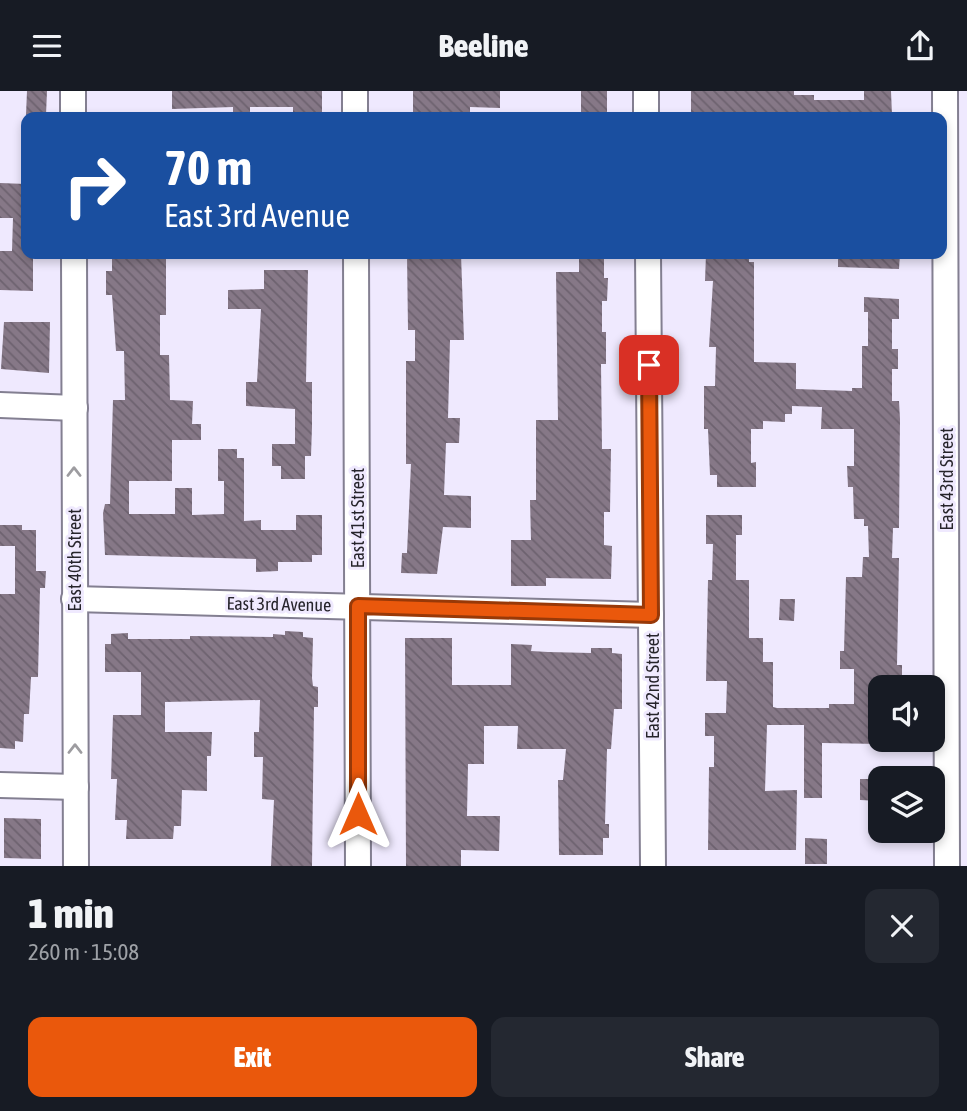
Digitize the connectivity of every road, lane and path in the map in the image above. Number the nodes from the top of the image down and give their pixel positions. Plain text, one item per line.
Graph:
1 (73, 91) edge
2 (355, 91) edge
3 (646, 91) edge
4 (945, 91) edge
5 (73, 112) edge
6 (355, 112) edge
7 (646, 112) edge
8 (945, 112) edge
9 (74, 259) edge
10 (356, 259) edge
11 (648, 259) edge
12 (945, 259) edge
13 (0, 405) edge
14 (75, 408) junction
15 (74, 599) junction
16 (358, 606) junction
17 (651, 615) junction
18 (0, 785) edge
19 (76, 786) junction
20 (76, 866) edge
21 (358, 866) edge
22 (653, 866) edge
23 (947, 866) edge

1 - 5 street
2 - 6 street
3 - 7 street
4 - 8 street, East 43rd Street
9 - 14 street, East 40th Street
10 - 16 street, East 41st Street
11 - 17 street, East 42nd Street
12 - 23 street, East 43rd Street
13 - 14 street
15 -> 14 street, East 40th Street
15 - 16 street, East 3rd Avenue
19 -> 15 street, East 40th Street
16 - 17 street, East 3rd Avenue
16 - 21 street, East 41st Street
17 - 22 street, East 42nd Street
18 - 19 street
19 - 20 street, East 40th Street

